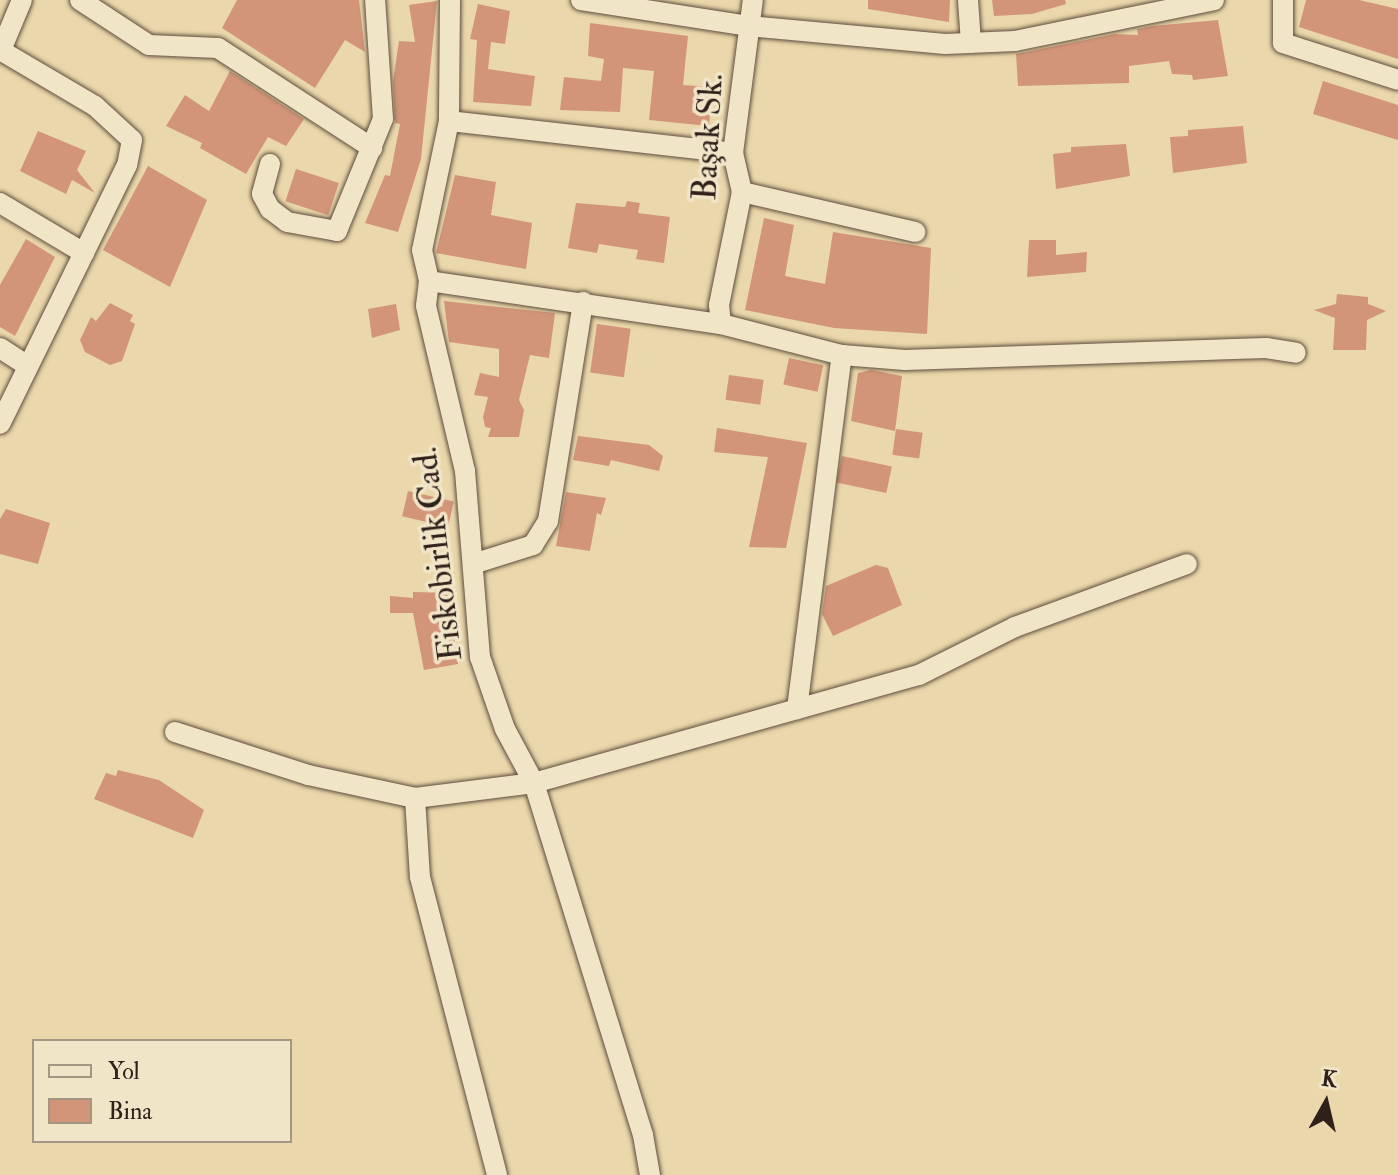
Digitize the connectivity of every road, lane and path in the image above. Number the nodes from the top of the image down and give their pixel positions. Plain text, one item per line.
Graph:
1 (22, 0) edge
2 (80, 0) edge
3 (375, 0) edge
4 (450, 0) edge
5 (581, 0) edge
6 (753, 0) edge
7 (968, 0) edge
8 (1214, 0) edge
9 (1283, 0) edge
10 (659, 6) edge
11 (748, 26) junction
12 (971, 43) junction
13 (0, 50) edge
14 (1398, 80) edge
15 (449, 121) junction
16 (372, 148) junction
17 (733, 153) junction
18 (270, 164) dead end
19 (742, 192) junction
20 (0, 203) edge
21 (915, 232) dead end
22 (84, 253) junction
23 (429, 281) junction
24 (583, 302) junction
25 (721, 324) junction
26 (0, 348) edge
27 (1296, 353) dead end
28 (842, 355) junction
29 (28, 366) junction
30 (0, 424) edge
31 (476, 563) junction
32 (1187, 564) dead end
33 (797, 709) junction
34 (175, 732) dead end
35 (534, 783) junction
36 (415, 798) junction
37 (497, 1175) edge
38 (650, 1175) edge

1 - 13 street
2 - 16 street
3 - 16 street
4 - 15 street, Fiskobirlik Cad.
5 - 10 street
6 - 11 street, Başak Sk.
7 - 12 street
8 - 12 street
9 - 14 street
10 - 11 street
11 - 12 street
11 - 17 street, Başak Sk.
13 - 22 street
15 - 17 street
15 - 23 street, Fiskobirlik Cad.
16 - 18 street
17 - 19 street, Başak Sk.
19 - 21 street
19 - 25 street, Başak Sk.
20 - 22 street
22 - 29 street
23 - 24 street
23 - 31 street, Fiskobirlik Cad.
24 - 25 street
24 - 31 street
25 - 28 street
26 - 29 street
27 - 28 street
28 - 33 street
29 - 30 street
31 - 35 street, Fiskobirlik Cad.
32 - 33 street
33 - 35 street
34 - 36 street
35 - 36 street
35 - 38 street, Fiskobirlik Cad.
36 - 37 street

